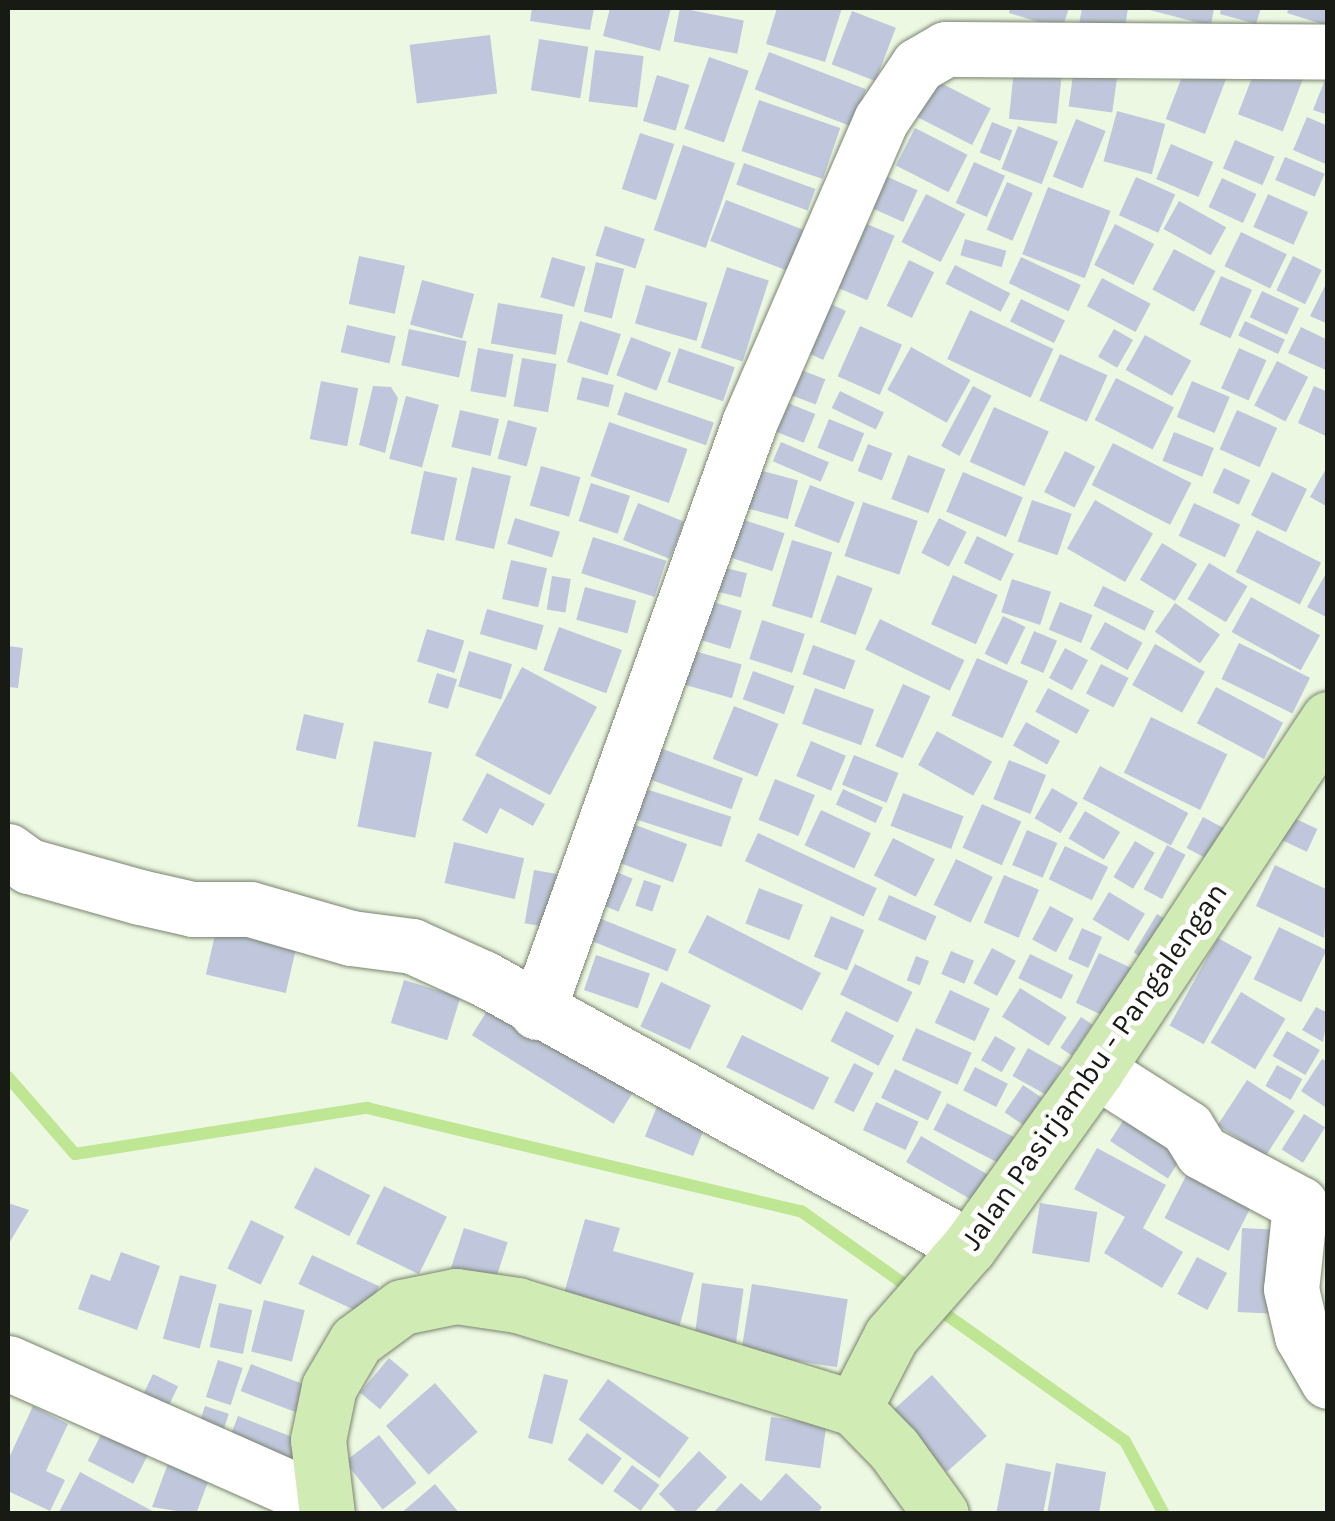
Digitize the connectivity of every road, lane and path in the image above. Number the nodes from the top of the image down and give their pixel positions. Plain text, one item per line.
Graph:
1 (1328, 52) edge
2 (1328, 720) edge
3 (11, 854) edge
4 (546, 988) junction
5 (1096, 1070) junction
6 (962, 1254) junction
7 (8, 1363) edge
8 (1328, 1380) edge
9 (854, 1408) junction
10 (321, 1508) edge
11 (941, 1514) edge

1 - 4 street
2 - 5 main road, Jalan Pasirjambu - Pangalengan
3 - 4 street
4 - 6 street
5 - 6 main road, Jalan Pasirjambu - Pangalengan
5 - 8 street
6 - 9 main road, Jalan Pasirjambu - Pangalengan
7 - 10 street
9 - 10 main road
9 - 11 main road

